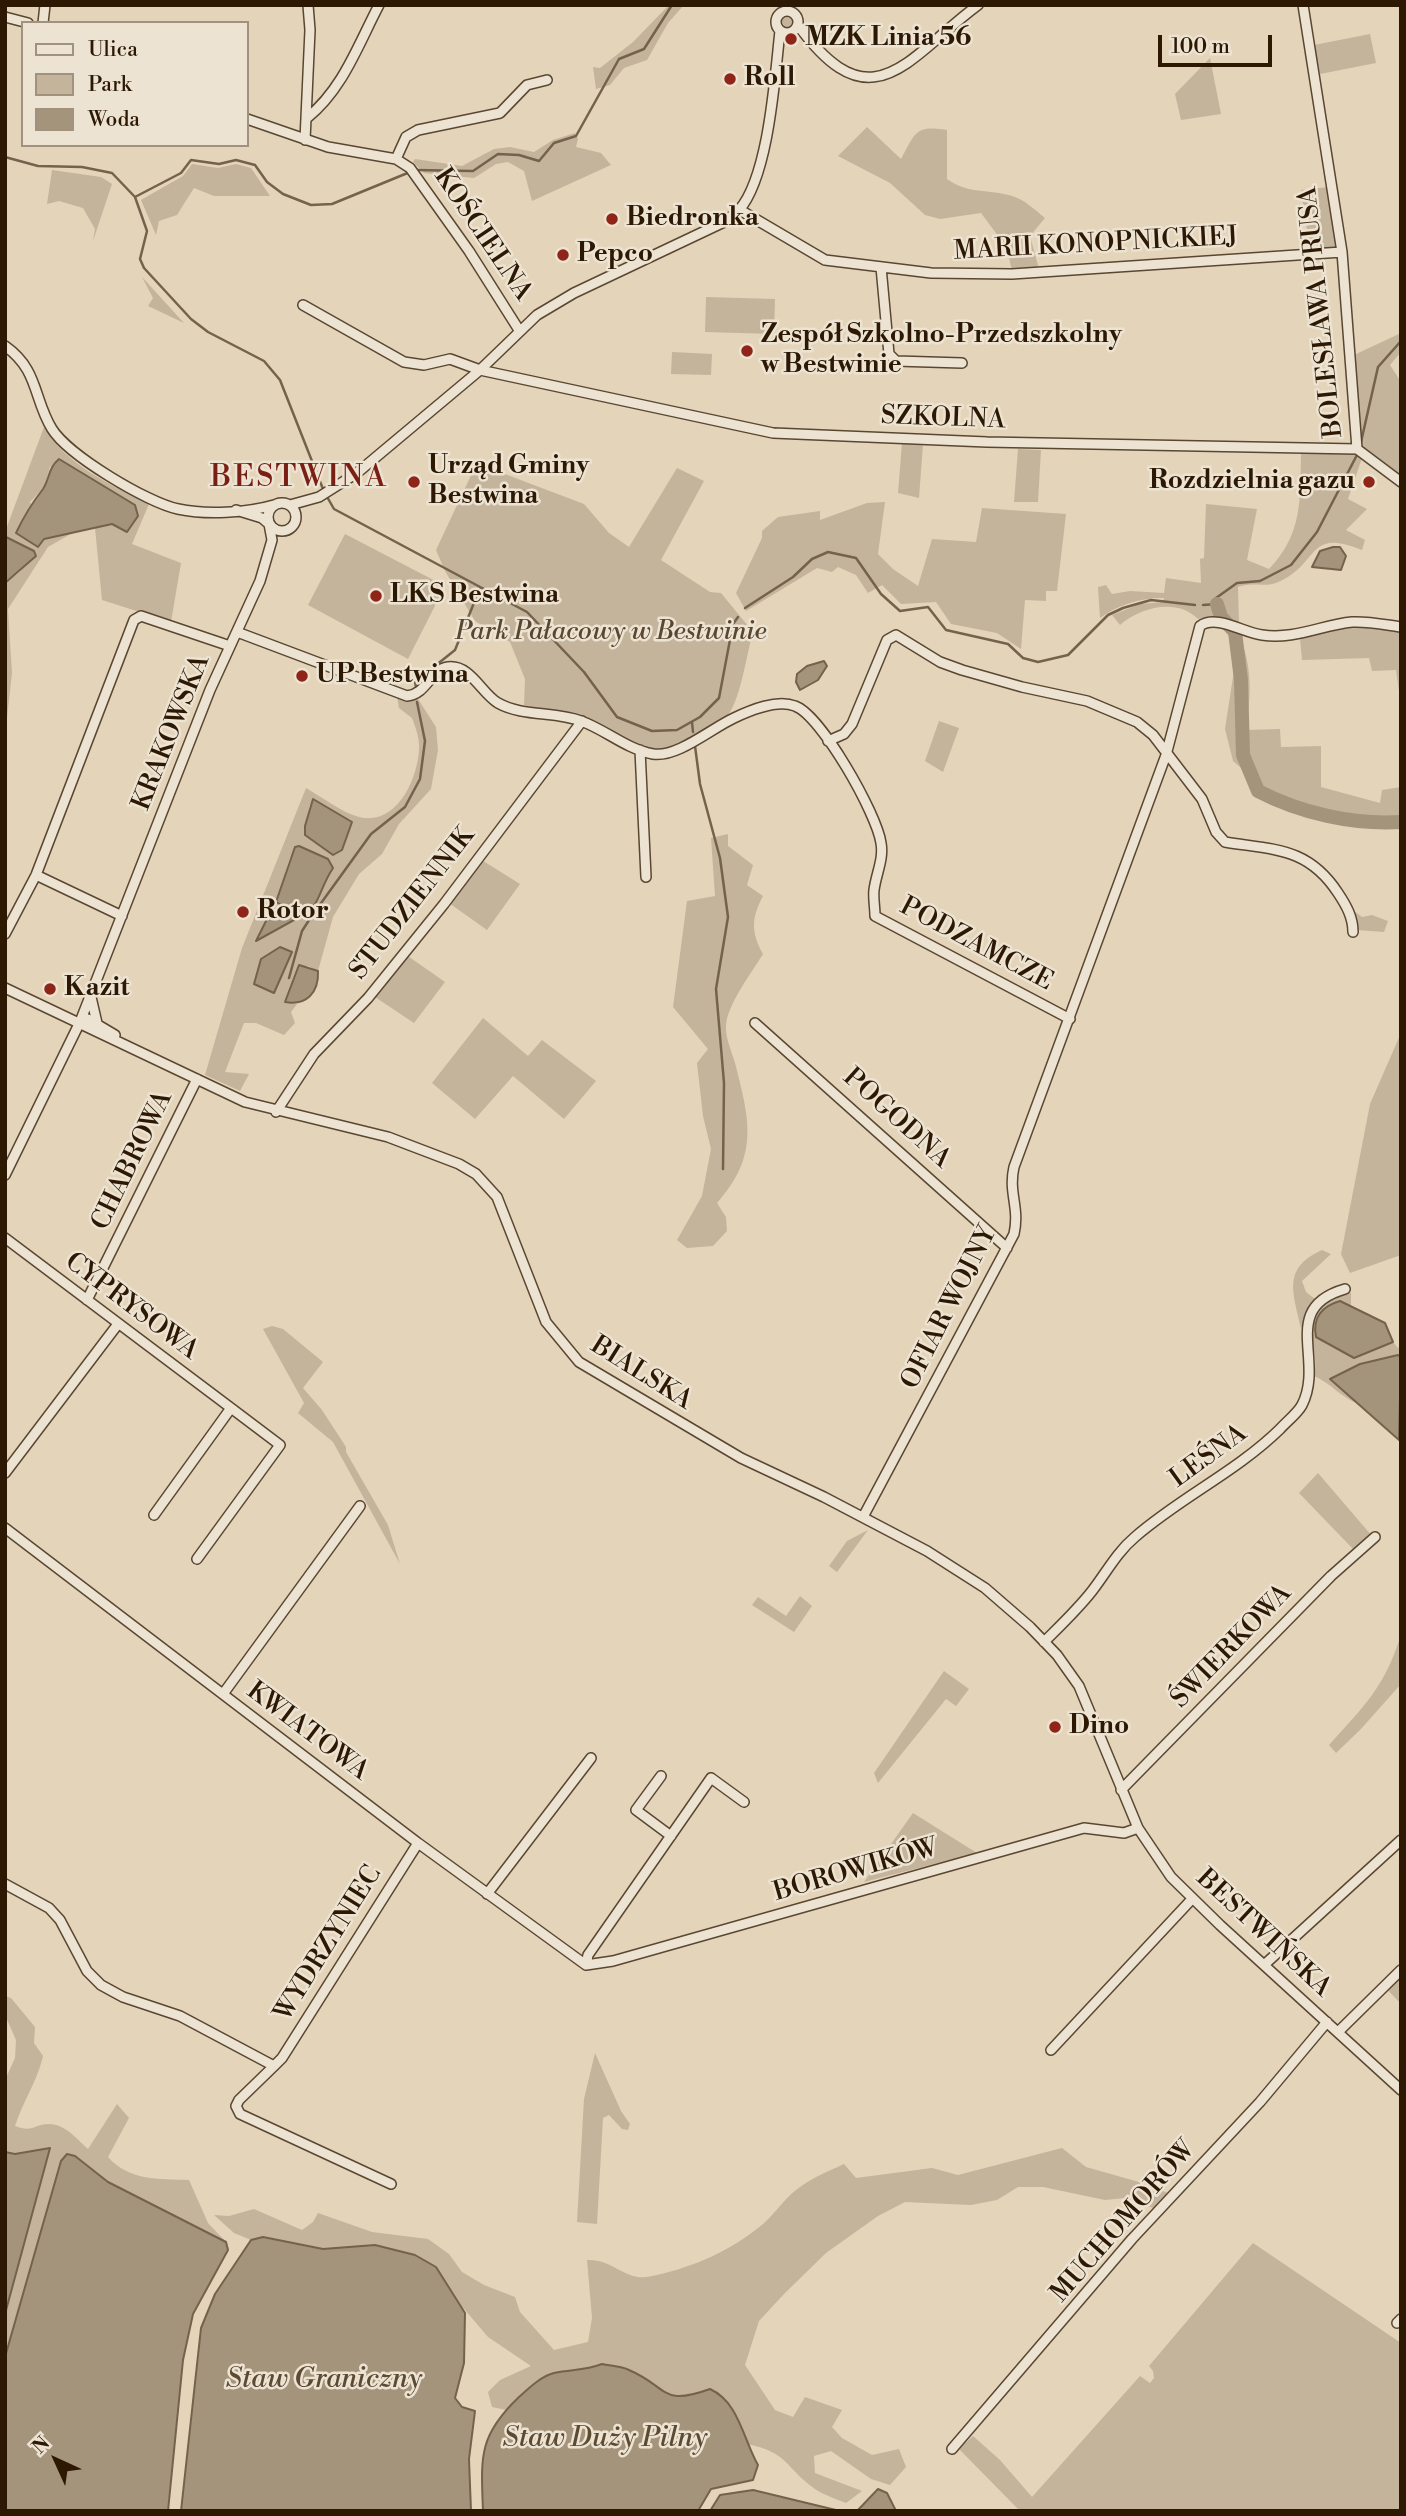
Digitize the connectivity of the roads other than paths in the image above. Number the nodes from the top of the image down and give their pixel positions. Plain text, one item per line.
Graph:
1 (308, 5) edge
2 (379, 5) edge
3 (978, 5) edge
4 (1303, 5) edge
5 (779, 9) edge
6 (792, 9) edge
7 (795, 29) junction
8 (780, 31) junction
9 (779, 61) junction
10 (547, 80) dead end
11 (307, 118) junction
12 (248, 119) edge
13 (305, 140) junction
14 (396, 159) junction
15 (740, 210) junction
16 (1342, 253) junction
17 (881, 267) junction
18 (303, 305) dead end
19 (519, 330) junction
20 (5, 346) edge
21 (962, 363) dead end
22 (480, 370) junction
23 (1357, 449) junction
24 (1401, 482) edge
25 (319, 497) junction
26 (274, 505) junction
27 (290, 505) junction
28 (236, 510) junction
29 (295, 520) junction
30 (270, 524) junction
31 (284, 531) junction
32 (265, 569) junction
33 (1401, 627) edge
34 (237, 632) junction
35 (230, 646) junction
36 (582, 721) junction
37 (828, 741) junction
38 (640, 750) junction
39 (1166, 755) junction
40 (36, 875) junction
41 (646, 877) dead end
42 (122, 916) junction
43 (1353, 932) dead end
44 (5, 934) edge
45 (5, 988) edge
46 (91, 995) junction
47 (1070, 1019) junction
48 (755, 1023) dead end
49 (93, 1026) junction
50 (78, 1027) junction
51 (197, 1079) junction
52 (276, 1112) junction
53 (5, 1175) edge
54 (5, 1238) edge
55 (1007, 1248) junction
56 (1345, 1289) dead end
57 (87, 1300) junction
58 (118, 1324) junction
59 (231, 1408) junction
60 (5, 1473) edge
61 (360, 1506) dead end
62 (154, 1515) dead end
63 (863, 1517) junction
64 (5, 1528) edge
65 (1375, 1537) dead end
66 (197, 1559) dead end
67 (1044, 1642) junction
68 (223, 1694) junction
69 (591, 1758) dead end
70 (661, 1776) dead end
71 (1121, 1790) junction
72 (744, 1802) dead end
73 (1138, 1828) junction
74 (671, 1836) junction
75 (1401, 1840) edge
76 (418, 1843) junction
77 (5, 1884) edge
78 (487, 1894) junction
79 (1192, 1899) junction
80 (586, 1965) junction
81 (1264, 1965) junction
82 (1401, 1970) edge
83 (1326, 2022) junction
84 (1338, 2032) junction
85 (1051, 2050) dead end
86 (274, 2066) junction
87 (1401, 2090) edge
88 (391, 2184) dead end
89 (952, 2449) dead end

1 - 11 street
2 - 11 street
3 - 7 street
4 - 16 street, BOLESŁAWA PRUSA
5 - 6 street
5 - 8 street
6 - 7 street
7 - 8 street
7 - 9 street
8 - 9 street
9 - 15 street
10 - 14 street
11 - 13 street
12 - 13 street, KOŚCIELNA
13 - 14 street, KOŚCIELNA
14 - 19 street, KOŚCIELNA
15 - 17 street, MARII KONOPNICKIEJ
15 - 19 street
16 - 17 street, MARII KONOPNICKIEJ
16 - 23 street, BOLESŁAWA PRUSA
17 - 21 street
18 - 22 street
19 - 22 street
20 - 28 street
22 - 23 street, SZKOLNA
22 - 25 street
23 - 24 street
25 - 27 street
25 - 29 street
26 - 27 street
26 - 28 street
26 - 30 street
27 - 29 street
28 - 30 street
29 - 31 street
30 - 31 street
30 - 32 street, KRAKOWSKA
31 - 32 street, KRAKOWSKA
32 - 34 street, KRAKOWSKA
33 - 39 street, OFIAR WOJNY
34 - 35 street, KRAKOWSKA
34 - 36 street, PODZAMCZE
35 - 40 street
35 - 42 street, KRAKOWSKA
36 - 38 street, PODZAMCZE
36 - 52 street, STUDZIENNIK
37 - 38 street, PODZAMCZE
37 - 39 street
37 - 47 street, PODZAMCZE
38 - 41 street
39 - 43 street
39 - 47 street, OFIAR WOJNY
40 - 42 street
40 - 44 street
42 - 46 street, KRAKOWSKA
45 - 50 street, BIALSKA
46 - 49 street
46 - 50 street, KRAKOWSKA
47 - 55 street, OFIAR WOJNY
48 - 55 street, POGODNA
49 - 50 street, BIALSKA
49 - 51 street, BIALSKA
50 - 53 street, KRAKOWSKA
51 - 52 street, BIALSKA
51 - 57 street, CHABROWA
52 - 63 street, BIALSKA
54 - 57 street, CYPRYSOWA
55 - 63 street, OFIAR WOJNY
56 - 67 street, LEŚNA
57 - 58 street, CYPRYSOWA
58 - 59 street, CYPRYSOWA
58 - 60 street
59 - 62 street
59 - 66 street, CYPRYSOWA
61 - 68 street
63 - 67 street, BIALSKA
64 - 68 street, KWIATOWA
65 - 71 street, ŚWIERKOWA
67 - 71 street, BIALSKA
68 - 76 street, KWIATOWA
69 - 78 street
70 - 74 street
71 - 73 street, BESTWIŃSKA
72 - 74 street
73 - 79 street, BESTWIŃSKA
73 - 80 street, BOROWIKÓW
74 - 80 street
75 - 81 street
76 - 78 street, KWIATOWA
76 - 86 street, WYDRZYNIEC
77 - 86 street
78 - 80 street, KWIATOWA
79 - 81 street, BESTWIŃSKA
79 - 85 street
81 - 83 street, BESTWIŃSKA
82 - 84 street
83 - 84 street, BESTWIŃSKA
83 - 89 street, MUCHOMORÓW
84 - 87 street, BESTWIŃSKA
86 - 88 street, WYDRZYNIEC

